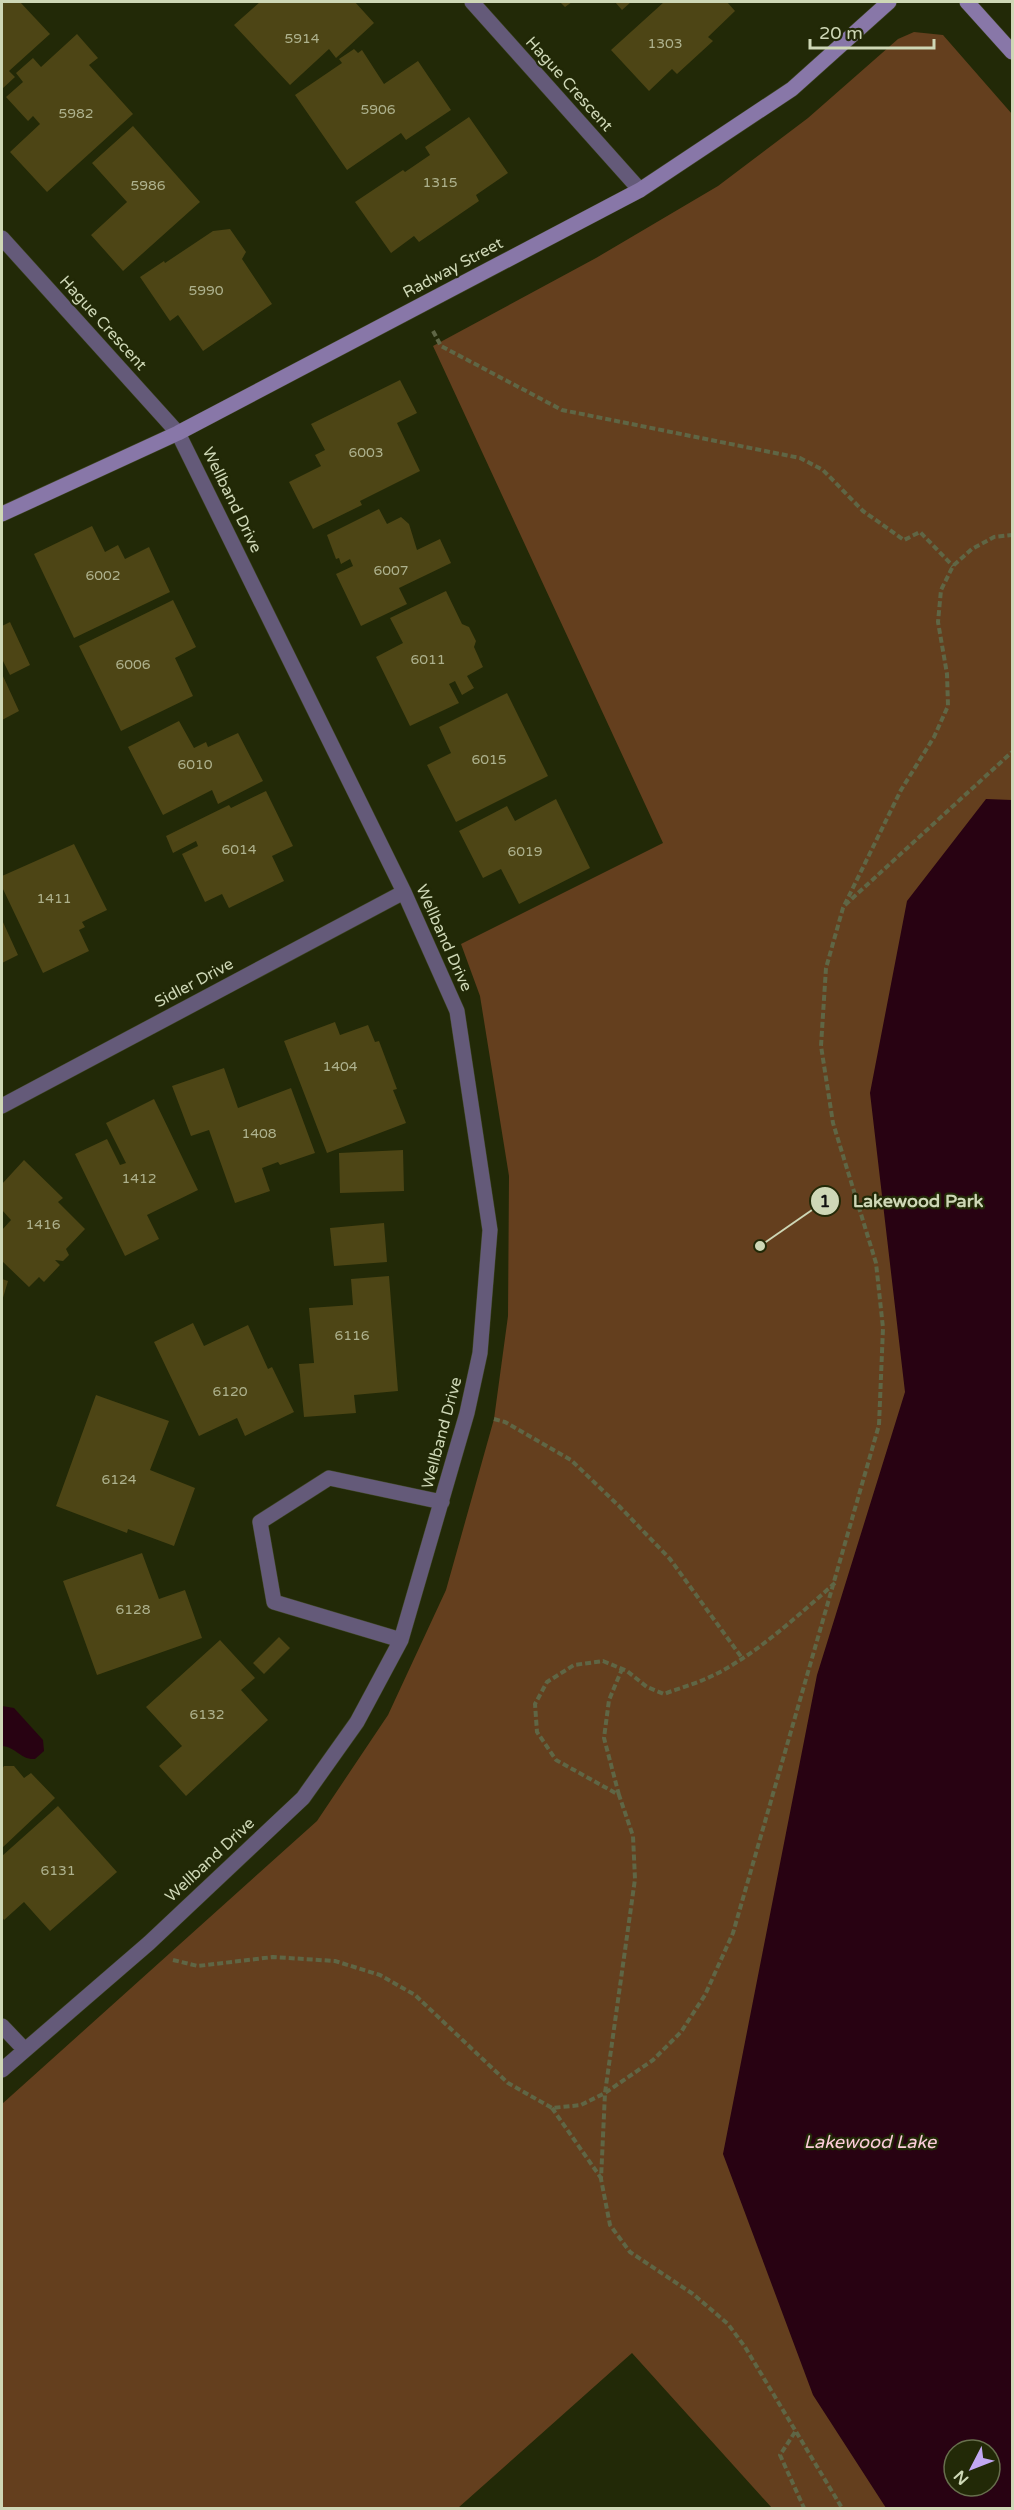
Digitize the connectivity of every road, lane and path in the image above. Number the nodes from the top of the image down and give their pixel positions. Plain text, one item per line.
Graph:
1 (472, 2) edge
2 (889, 2) edge
3 (967, 2) edge
4 (1012, 52) edge
5 (640, 190) junction
6 (2, 238) edge
7 (421, 305) junction
8 (178, 433) junction
9 (2, 514) edge
10 (1012, 535) edge
11 (953, 566) junction
12 (1012, 752) edge
13 (404, 892) junction
14 (843, 908) junction
15 (2, 1106) edge
16 (467, 1413) junction
17 (442, 1502) junction
18 (835, 1583) junction
19 (401, 1640) junction
20 (742, 1658) junction
21 (622, 1669) junction
22 (619, 1795) junction
23 (149, 1943) junction
24 (2, 2026) edge
25 (24, 2049) junction
26 (2, 2070) edge
27 (606, 2093) junction
28 (552, 2108) junction
29 (601, 2179) junction
30 (795, 2432) junction
31 (804, 2508) edge
32 (842, 2508) edge

1 - 5 street, Hague Crescent
2 - 5 street, Radway Street
3 - 4 street
5 - 7 street, Radway Street
6 - 8 street, Hague Crescent
7 - 8 street, Radway Street
7 - 11 path
8 - 9 street, Radway Street
8 - 13 street, Wellband Drive
10 - 11 path
11 - 14 path
12 - 14 path
13 - 15 street, Sidler Drive
13 - 16 street, Wellband Drive
14 - 18 path
16 - 17 street, Wellband Drive
16 - 20 path
17 - 19 street, Wellband Drive
17 - 19 street, Wellband Drive
18 - 20 path
18 - 27 path
19 - 23 street, Wellband Drive
20 - 21 path
21 - 22 path
21 - 22 path
22 - 27 path
23 - 25 street, Wellband Drive
23 - 28 path
24 - 25 street
25 - 26 street, Wellband Drive
27 - 28 path
27 - 29 path
28 - 29 path
29 - 30 path
30 - 31 path
30 - 32 path

